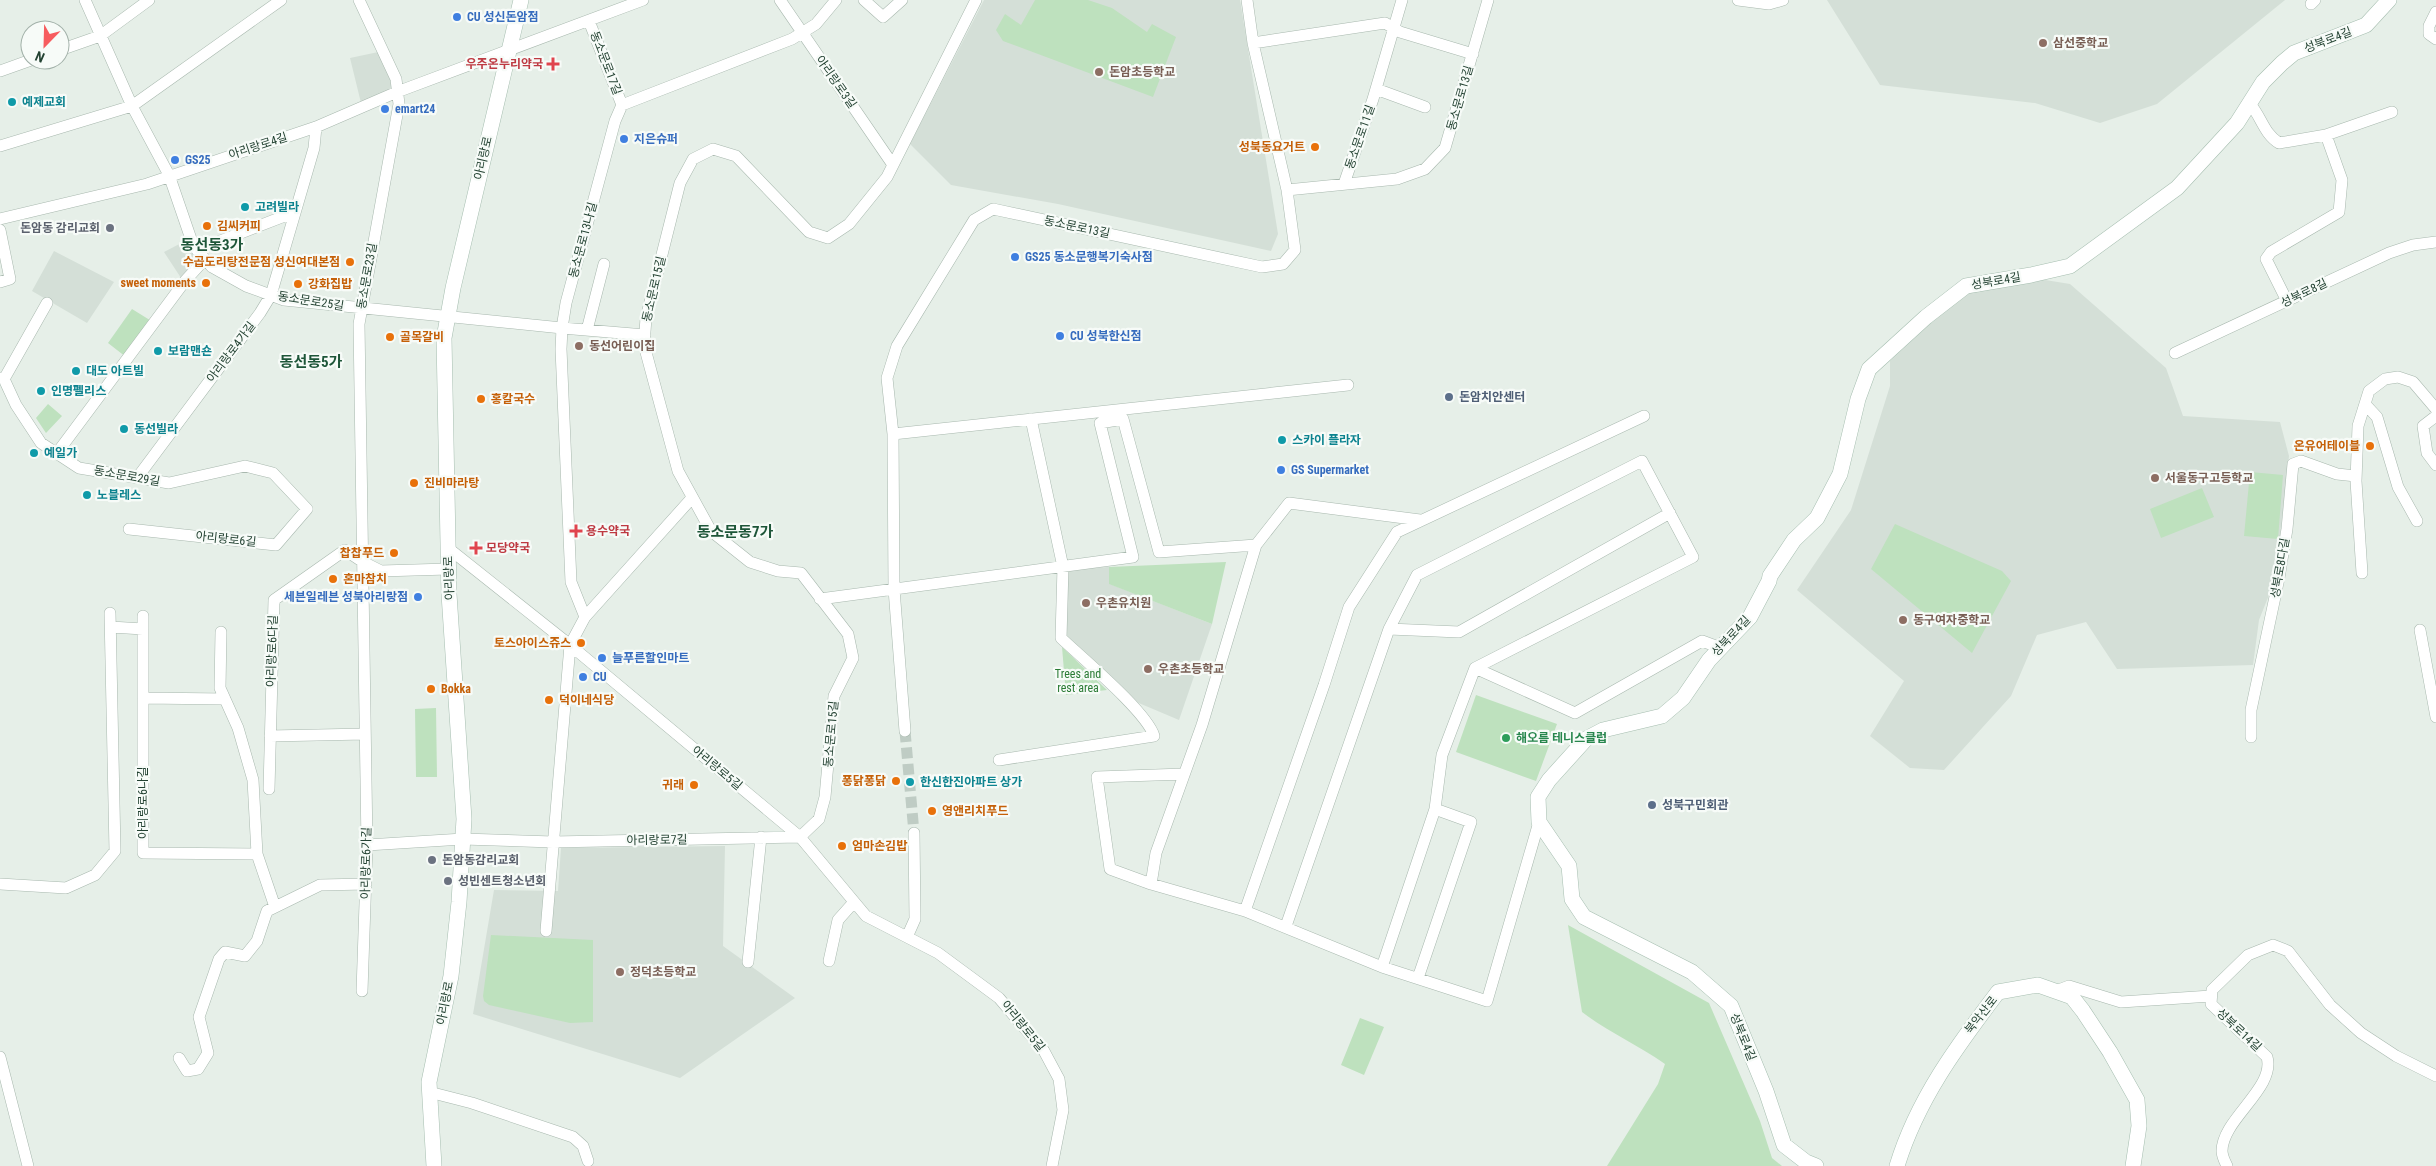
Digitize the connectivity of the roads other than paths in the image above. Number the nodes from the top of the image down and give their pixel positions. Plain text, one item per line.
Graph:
1 (85, 0) edge
2 (149, 0) edge
3 (281, 0) edge
4 (359, 0) edge
5 (521, 0) edge
6 (643, 0) edge
7 (780, 0) edge
8 (836, 0) edge
9 (864, 0) edge
10 (902, 0) edge
11 (976, 0) edge
12 (1247, 0) edge
13 (1402, 0) edge
14 (1488, 0) edge
15 (1738, 0) edge
16 (1783, 0) edge
17 (2389, 0) edge
18 (2436, 12) edge
19 (589, 21) junction
20 (1394, 28) junction
21 (802, 33) junction
22 (100, 36) junction
23 (2436, 38) edge
24 (1253, 43) junction
25 (70, 46) edge
26 (508, 52) junction
27 (1473, 54) junction
28 (20, 64) edge
29 (0, 71) edge
30 (1376, 89) junction
31 (397, 92) junction
32 (2250, 104) junction
33 (132, 106) junction
34 (622, 106) junction
35 (1425, 106) dead end
36 (2392, 112) dead end
37 (316, 127) junction
38 (2326, 135) junction
39 (0, 146) edge
40 (892, 165) junction
41 (169, 175) junction
42 (1344, 184) junction
43 (1287, 190) junction
44 (295, 212) junction
45 (0, 220) edge
46 (0, 230) edge
47 (2436, 242) edge
48 (201, 254) junction
49 (604, 264) dead end
50 (0, 282) edge
51 (271, 295) junction
52 (2287, 302) junction
53 (47, 304) dead end
54 (361, 309) junction
55 (447, 317) junction
56 (562, 328) junction
57 (587, 330) junction
58 (644, 334) junction
59 (2175, 353) dead end
60 (2, 379) edge
61 (1348, 385) dead end
62 (2365, 404) junction
63 (2436, 409) edge
64 (1644, 416) dead end
65 (2436, 416) edge
66 (1031, 419) junction
67 (892, 434) junction
68 (57, 453) junction
69 (2436, 465) edge
70 (2356, 476) junction
71 (137, 478) junction
72 (691, 499) junction
73 (306, 509) joint
74 (1670, 513) junction
75 (1420, 520) junction
76 (2417, 521) dead end
77 (129, 528) dead end
78 (1256, 546) junction
79 (448, 548) junction
80 (363, 562) junction
81 (1063, 566) junction
82 (448, 569) junction
83 (2362, 573) dead end
84 (894, 589) junction
85 (820, 599) junction
86 (110, 613) dead end
87 (143, 616) dead end
88 (585, 617) junction
89 (111, 626) junction
90 (143, 629) junction
91 (1389, 629) junction
92 (2420, 630) dead end
93 (221, 632) dead end
94 (570, 645) junction
95 (1721, 648) junction
96 (1475, 668) junction
97 (143, 698) junction
98 (225, 699) junction
99 (2435, 716) edge
100 (906, 731) tunnel mouth
101 (365, 734) junction
102 (270, 736) junction
103 (2251, 737) dead end
104 (999, 760) dead end
105 (1184, 774) junction
106 (268, 789) dead end
107 (1435, 809) junction
108 (1539, 822) junction
109 (914, 833) tunnel mouth
110 (761, 837) junction
111 (800, 837) junction
112 (463, 839) junction
113 (553, 842) junction
114 (367, 845) junction
115 (257, 854) junction
116 (0, 884) edge
117 (366, 884) junction
118 (1151, 884) junction
119 (854, 902) junction
120 (275, 907) junction
121 (1245, 911) junction
122 (1286, 926) junction
123 (546, 931) dead end
124 (907, 937) junction
125 (829, 961) dead end
126 (748, 962) dead end
127 (1382, 966) junction
128 (1418, 978) junction
129 (362, 991) dead end
130 (2056, 992) junction
131 (2211, 996) junction
132 (0, 1057) edge
133 (179, 1058) dead end
134 (2436, 1076) edge
135 (429, 1092) junction
136 (588, 1161) dead end
137 (28, 1166) edge
138 (434, 1166) edge
139 (1052, 1166) edge
140 (1816, 1166) edge
141 (1897, 1166) edge
142 (2133, 1166) edge
143 (2227, 1166) edge

1 - 22 street, 동소문로25길
2 - 22 street
3 - 33 street
4 - 31 street, 동소문로23길
5 - 26 street, 아리랑로
6 - 19 street, 동소문로17길
7 - 21 street, 아리랑로3길
8 - 21 street
9 - 10 street
11 - 40 street, 동소문로15길
12 - 24 street, 동소문로13길
13 - 20 street, 동소문로11길
14 - 27 street, 동소문로13길
15 - 16 street
17 - 32 street, 성북로4길
18 - 23 street
19 - 26 street, 동소문로17길
19 - 34 street, 동소문로17길
20 - 24 street
20 - 27 street
20 - 30 street, 동소문로11길
21 - 34 street
21 - 40 street, 아리랑로3길
22 - 25 street
22 - 33 street, 동소문로25길
24 - 43 street, 동소문로13길
26 - 31 street, 아리랑로4길
26 - 55 street, 아리랑로
27 - 42 street, 동소문로13길
28 - 29 street
30 - 35 street, 동소문로11길
30 - 42 street, 동소문로11길
31 - 37 street, 아리랑로4길
31 - 54 street, 동소문로23길
32 - 38 street
32 - 95 street, 성북로4길
33 - 39 street
33 - 41 street, 동소문로25길
34 - 56 street, 동소문로13나길
36 - 38 street
37 - 41 street, 아리랑로4길
37 - 44 street, 아리랑로4가길
38 - 52 street
40 - 58 street, 동소문로15길
41 - 45 street, 아리랑로4길
41 - 48 street, 동소문로25길
42 - 43 street, 동소문로13길
43 - 67 street, 동소문로13길
44 - 48 street
44 - 51 street, 아리랑로4가길
46 - 50 street
47 - 52 street, 성북로8길
48 - 51 street, 동소문로25길
48 - 68 street
49 - 57 street
51 - 54 street, 동소문로25길
51 - 71 street, 아리랑로4가길
52 - 59 street, 성북로8길
53 - 60 street, 동소문로29길
54 - 55 street, 동소문로25길
54 - 80 street, 동소문로23길
55 - 56 street
55 - 79 street, 아리랑로
56 - 57 street
56 - 88 street, 동소문로13나길
57 - 58 street
58 - 72 street, 동소문로15길
60 - 68 street, 동소문로29길
61 - 66 street
62 - 63 street
62 - 70 street
62 - 76 street
64 - 75 street
65 - 69 street
66 - 67 street
66 - 81 street
67 - 84 street
68 - 71 street, 동소문로29길
70 - 83 street
70 - 103 street, 성북로8다길
71 - 73 street, 동소문로29길
72 - 85 street, 동소문로15길
72 - 88 street
73 - 77 street, 아리랑로6길
74 - 91 street
74 - 91 street
74 - 96 street
75 - 78 street
75 - 121 street
78 - 81 street
78 - 105 street
79 - 82 street, 아리랑로
79 - 94 street, 아리랑로5길
80 - 82 street
80 - 101 street, 아리랑로6가길
80 - 102 street, 아리랑로6다길
81 - 84 street
81 - 104 street
82 - 112 street, 아리랑로
84 - 85 street
84 - 100 street
85 - 111 street, 동소문로15길
86 - 89 street
87 - 90 street, 아리랑로6나길
88 - 94 street
89 - 90 street
89 - 116 street
90 - 97 street, 아리랑로6나길
91 - 122 street
92 - 99 street
93 - 98 street
94 - 111 street, 아리랑로5길
94 - 113 street
95 - 96 street
95 - 108 street, 성북로4길
96 - 107 street
97 - 98 street
97 - 115 street, 아리랑로6나길
98 - 115 street
101 - 102 street
101 - 114 street, 아리랑로6가길
102 - 106 street, 아리랑로6다길
105 - 118 street
105 - 118 street
107 - 127 street
107 - 128 street
108 - 128 street
108 - 140 street, 성북로4길
109 - 124 street
110 - 111 street, 아리랑로7길
110 - 113 street, 아리랑로7길
110 - 126 street
111 - 119 street, 아리랑로5길
112 - 113 street, 아리랑로7길
112 - 114 street
112 - 135 street, 아리랑로
113 - 123 street
114 - 117 street, 아리랑로6가길
115 - 120 street
117 - 120 street
117 - 129 street, 아리랑로6가길
118 - 121 street
119 - 124 street, 아리랑로5길
119 - 125 street
120 - 133 street
121 - 122 street
122 - 127 street
124 - 139 street, 아리랑로5길
127 - 128 street
130 - 131 street
130 - 141 street, 북악산로
130 - 142 street, 북악산로
131 - 134 street, 성북로14길
131 - 143 street, 성북로14길
132 - 137 street
135 - 136 street
135 - 138 street, 아리랑로

